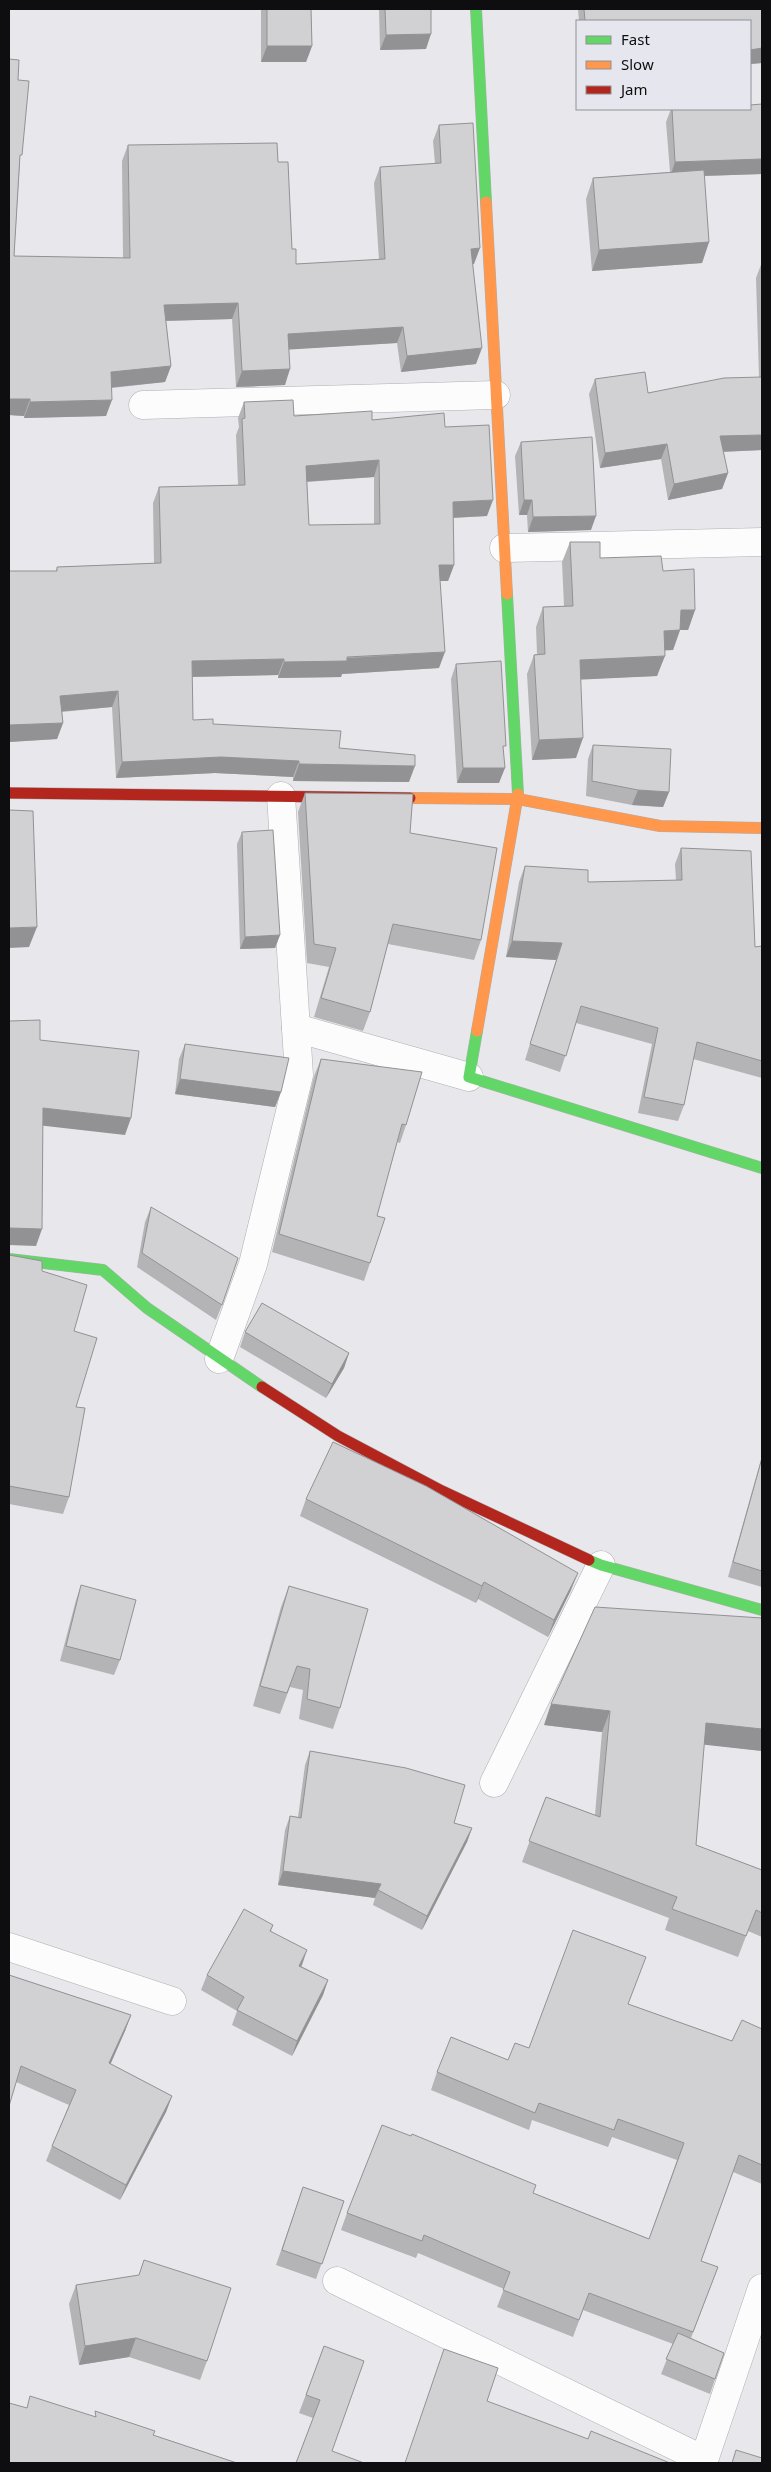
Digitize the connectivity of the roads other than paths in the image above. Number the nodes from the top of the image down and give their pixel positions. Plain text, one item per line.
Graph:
1 (476, 9) edge
2 (496, 395) junction
3 (143, 406) dead end
4 (762, 542) edge
5 (504, 548) junction
6 (9, 793) edge
7 (281, 796) junction
8 (518, 799) junction
9 (762, 828) edge
10 (296, 1028) junction
11 (469, 1077) junction
12 (762, 1168) edge
13 (9, 1259) edge
14 (219, 1359) junction
15 (601, 1565) junction
16 (762, 1610) edge
17 (494, 1782) dead end
18 (9, 1947) edge
19 (172, 2001) dead end
20 (337, 2281) dead end
21 (762, 2288) edge
22 (757, 2322) edge
23 (704, 2462) edge

1 - 2 street
2 - 3 street
2 - 5 street
4 - 5 street
5 - 8 street
6 - 7 street
7 - 8 street
7 - 10 street
8 - 9 street
8 - 11 street
10 - 11 street
10 - 14 street
11 - 12 street
13 - 14 street
14 - 15 street
15 - 16 street
15 - 17 street
18 - 19 street
20 - 23 street
21 - 22 street
22 - 23 street

